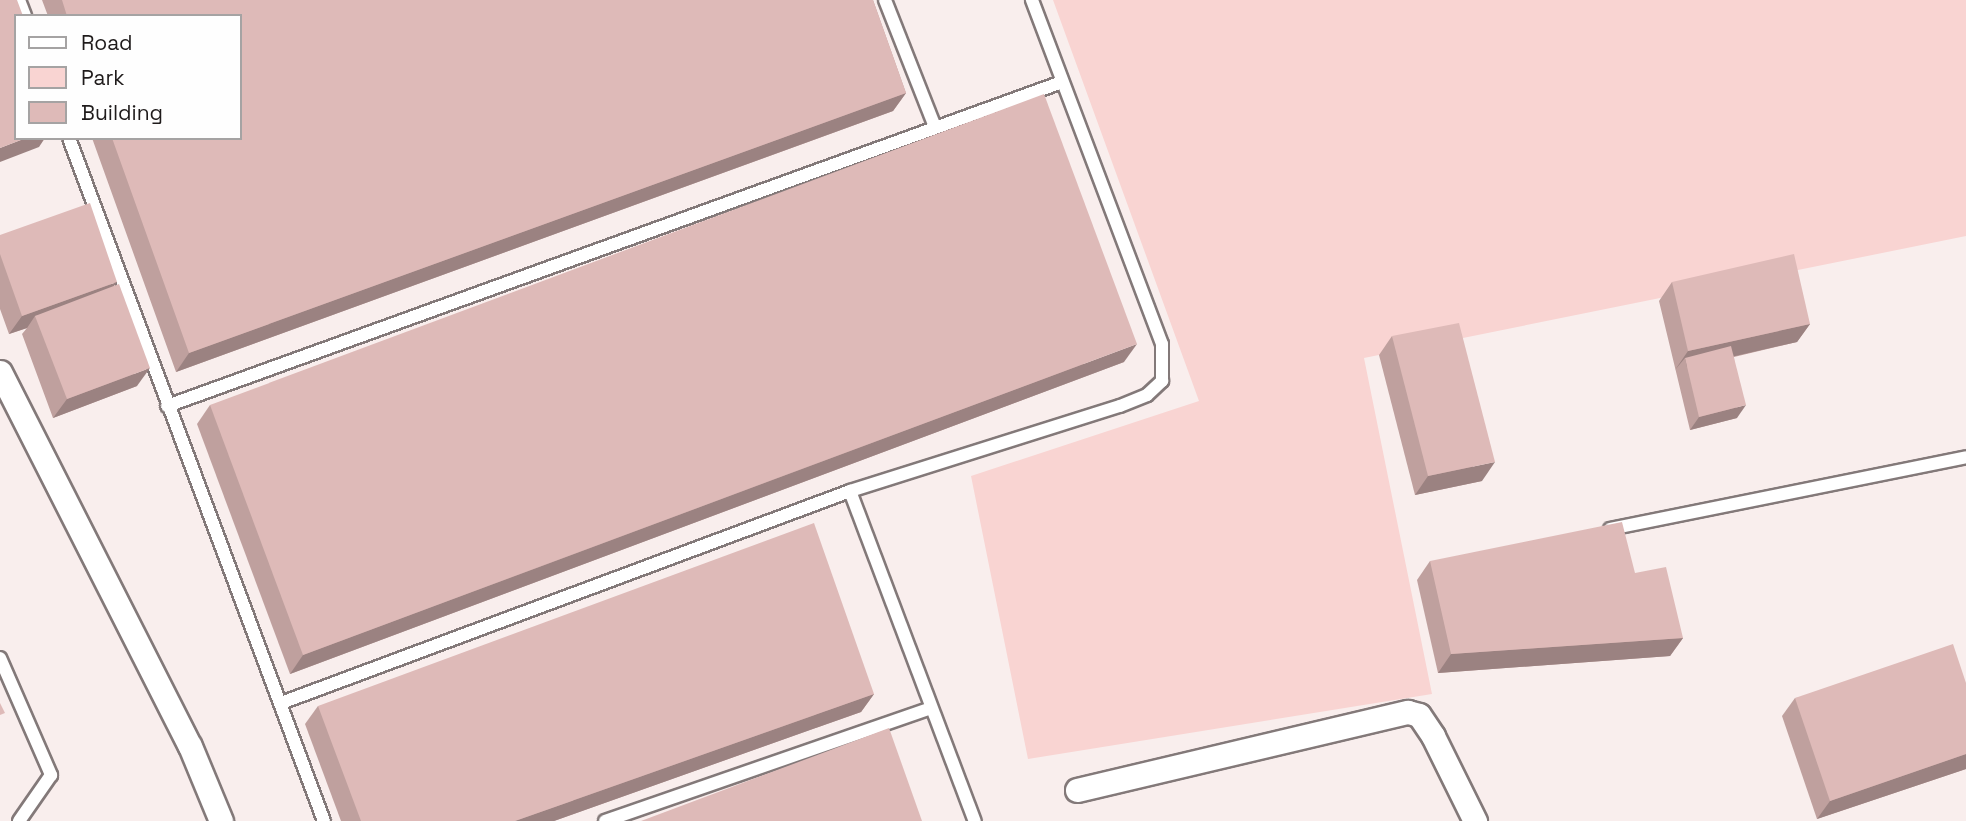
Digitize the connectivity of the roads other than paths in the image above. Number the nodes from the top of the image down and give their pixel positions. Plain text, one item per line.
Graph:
1 (885, 0) edge
2 (1032, 0) edge
3 (1062, 82) junction
4 (935, 127) junction
5 (70, 140) edge
6 (0, 372) edge
7 (167, 406) junction
8 (1966, 457) edge
9 (850, 491) junction
10 (1589, 533) edge
11 (0, 658) edge
12 (281, 703) junction
13 (932, 708) junction
14 (1077, 790) dead end
15 (19, 821) edge
16 (221, 821) edge
17 (324, 821) edge
18 (606, 821) edge
19 (975, 821) edge
20 (1475, 821) edge

1 - 4 lane
2 - 3 lane
3 - 4 lane
3 - 9 lane
4 - 7 lane
5 - 7 lane
6 - 16 street
7 - 12 lane
8 - 10 lane
9 - 12 lane
9 - 13 lane
11 - 15 lane
12 - 17 lane
13 - 18 lane
13 - 19 lane
14 - 20 street

